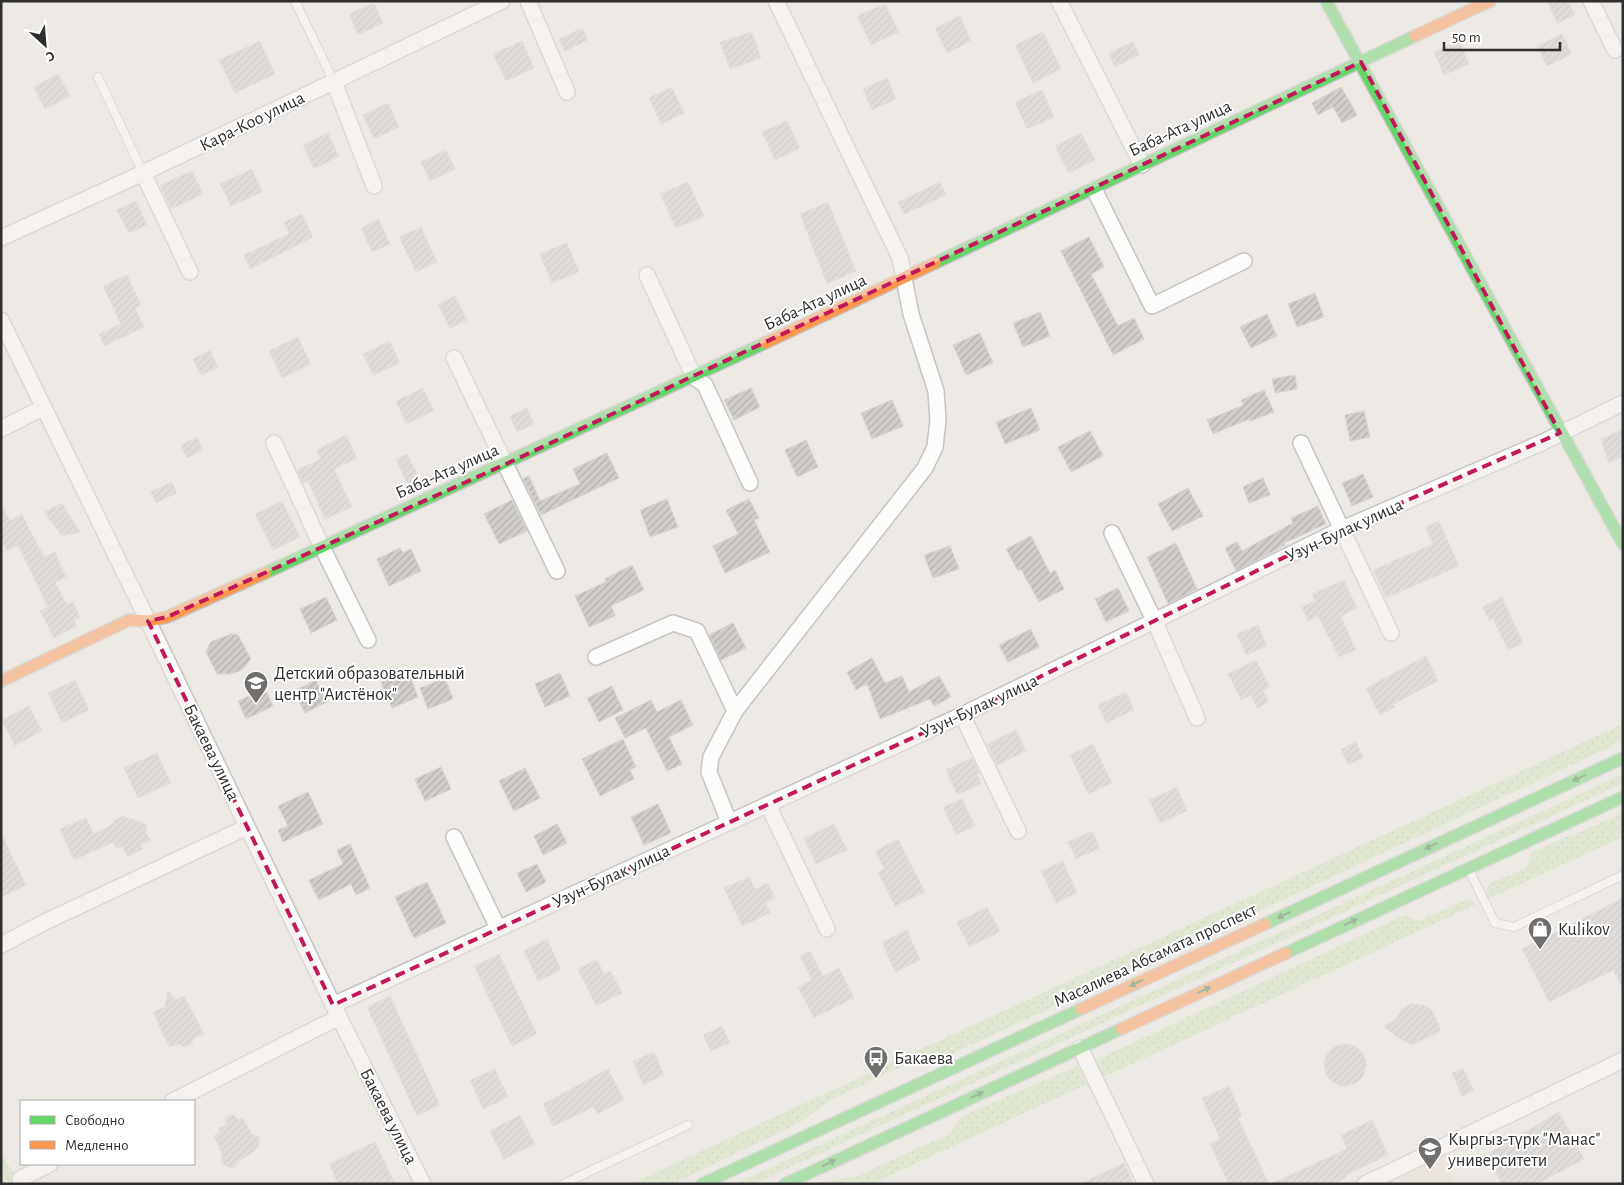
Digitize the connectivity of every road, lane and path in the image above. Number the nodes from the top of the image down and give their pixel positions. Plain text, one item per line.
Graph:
1 (295, 1) edge
2 (502, 1) edge
3 (528, 1) edge
4 (776, 1) edge
5 (1059, 1) edge
6 (1326, 1) edge
7 (1490, 1) edge
8 (1591, 1) edge
9 (1616, 50) dead end
10 (1361, 62) junction
11 (98, 78) dead end
12 (334, 82) junction
13 (567, 92) dead end
14 (1142, 165) junction
15 (143, 173) junction
16 (374, 186) dead end
17 (1094, 189) junction
18 (1, 238) edge
19 (1244, 261) dead end
20 (190, 272) dead end
21 (647, 275) dead end
22 (906, 278) junction
23 (1, 320) edge
24 (454, 358) dead end
25 (694, 377) junction
26 (1623, 403) edge
27 (44, 407) junction
28 (1, 429) edge
29 (1560, 433) junction
30 (274, 443) dead end
31 (1301, 443) dead end
32 (506, 464) junction
33 (750, 483) dead end
34 (1342, 529) junction
35 (1112, 533) dead end
36 (1623, 544) edge
37 (322, 547) junction
38 (557, 570) dead end
39 (148, 621) junction
40 (1155, 622) junction
41 (1391, 633) dead end
42 (368, 640) dead end
43 (596, 657) dead end
44 (1, 681) edge
45 (735, 711) junction
46 (962, 715) junction
47 (1197, 718) dead end
48 (1623, 758) edge
49 (1623, 797) edge
50 (768, 805) junction
51 (729, 822) junction
52 (248, 827) junction
53 (1018, 831) dead end
54 (454, 837) dead end
55 (1468, 868) junction
56 (1623, 874) edge
57 (498, 928) junction
58 (827, 929) dead end
59 (1, 945) edge
60 (336, 1011) junction
61 (1080, 1048) junction
62 (1623, 1060) edge
63 (175, 1100) edge
64 (688, 1125) dead end
65 (48, 1165) edge
66 (20, 1179) dead end
67 (423, 1184) edge
68 (563, 1184) edge
69 (702, 1184) edge
70 (785, 1184) edge
71 (1146, 1184) edge
72 (1365, 1184) edge

1 - 12 lane
2 - 12 street, Кара-Коо улица
3 - 13 street
4 - 22 street
5 - 14 street
6 - 10 street
7 - 10 street, Баба-Ата улица
8 - 9 street
10 - 14 street, Баба-Ата улица
10 - 29 street
11 - 15 lane
12 - 15 street, Кара-Коо улица
12 - 16 street
14 - 17 street, Баба-Ата улица
15 - 18 street, Кара-Коо улица
15 - 20 street
17 - 19 street
17 - 22 street, Баба-Ата улица
21 - 25 street
22 - 25 street, Баба-Ата улица
22 - 45 street
23 - 27 street, Бакаева улица
24 - 32 street
25 - 32 street, Баба-Ата улица
25 - 33 street
26 - 29 street, Узун-Булак улица
27 - 28 street
27 - 39 street, Бакаева улица
29 - 34 street, Узун-Булак улица
29 - 36 street
30 - 37 street
31 - 34 street
32 - 37 street, Баба-Ата улица
32 - 38 street
34 - 40 street, Узун-Булак улица
34 - 41 street
35 - 40 street
37 - 39 street, Баба-Ата улица
37 - 42 street
39 - 44 street, Баба-Ата улица
39 - 52 street, Бакаева улица
40 - 46 street, Узун-Булак улица
40 - 47 street
43 - 45 street
45 - 51 street
46 - 50 street, Узун-Булак улица
46 - 53 street
48 -> 69 street, Масалиева Абсамата проспект
49 - 55 street
50 - 51 street, Узун-Булак улица
50 - 58 street
51 - 57 street, Узун-Булак улица
52 - 59 street
52 - 60 street, Бакаева улица
54 - 57 street
55 - 56 lane
61 -> 55 street
57 - 60 street, Узун-Булак улица
60 - 63 street, Узун-Булак улица
60 - 67 street, Бакаева улица
70 -> 61 street
61 - 71 street
62 - 72 street
64 - 68 lane
65 - 66 street

